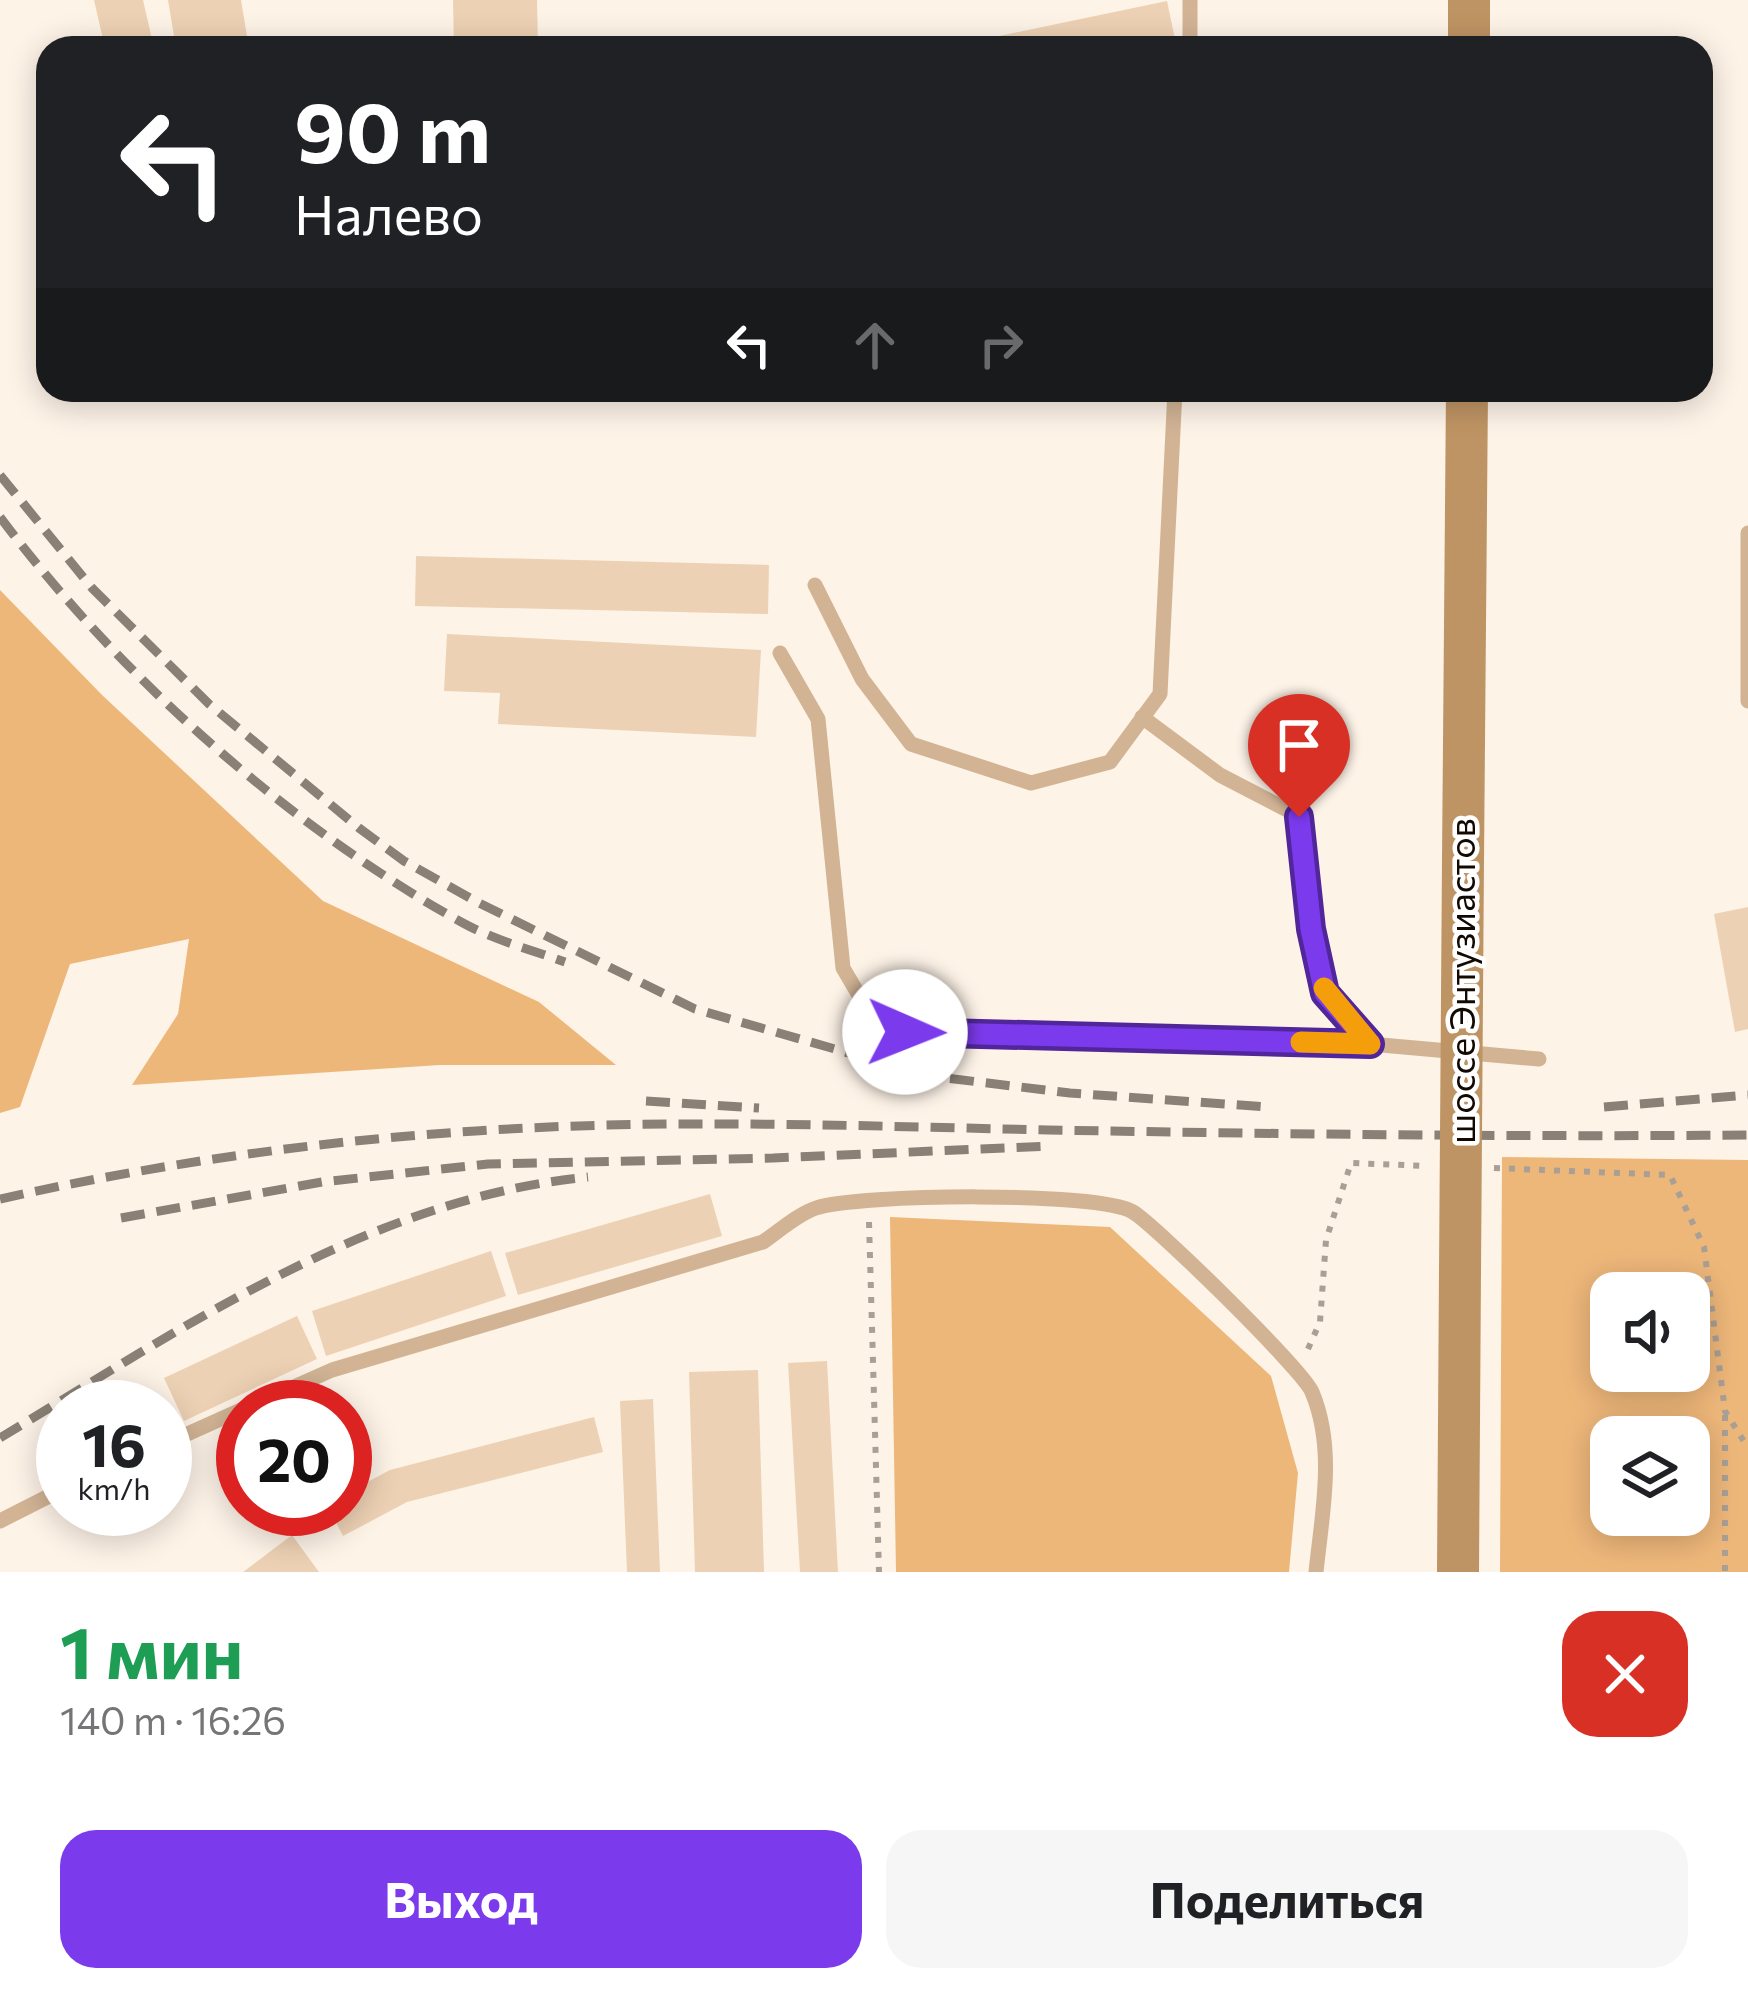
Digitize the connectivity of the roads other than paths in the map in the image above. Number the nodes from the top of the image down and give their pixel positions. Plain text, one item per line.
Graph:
1 (1190, 0) edge
2 (1469, 0) edge
3 (1190, 36) edge
4 (1469, 36) edge
5 (1174, 402) edge
6 (1467, 402) edge
7 (1748, 533) edge
8 (1747, 566) edge
9 (815, 585) dead end
10 (780, 652) dead end
11 (1748, 701) edge
12 (1142, 717) junction
13 (1370, 1044) junction
14 (1540, 1059) dead end
15 (309, 1380) edge
16 (36, 1503) edge
17 (0, 1521) edge
18 (1316, 1572) edge
19 (1458, 1572) edge

1 - 3 lane
2 - 4 main road
5 - 12 lane
6 - 19 main road, шоссе Энтузиастов, bridge
7 - 8 lane
8 - 11 lane
9 - 12 lane
10 - 13 lane
12 - 13 lane
13 - 14 lane
15 - 18 lane
16 - 17 lane

